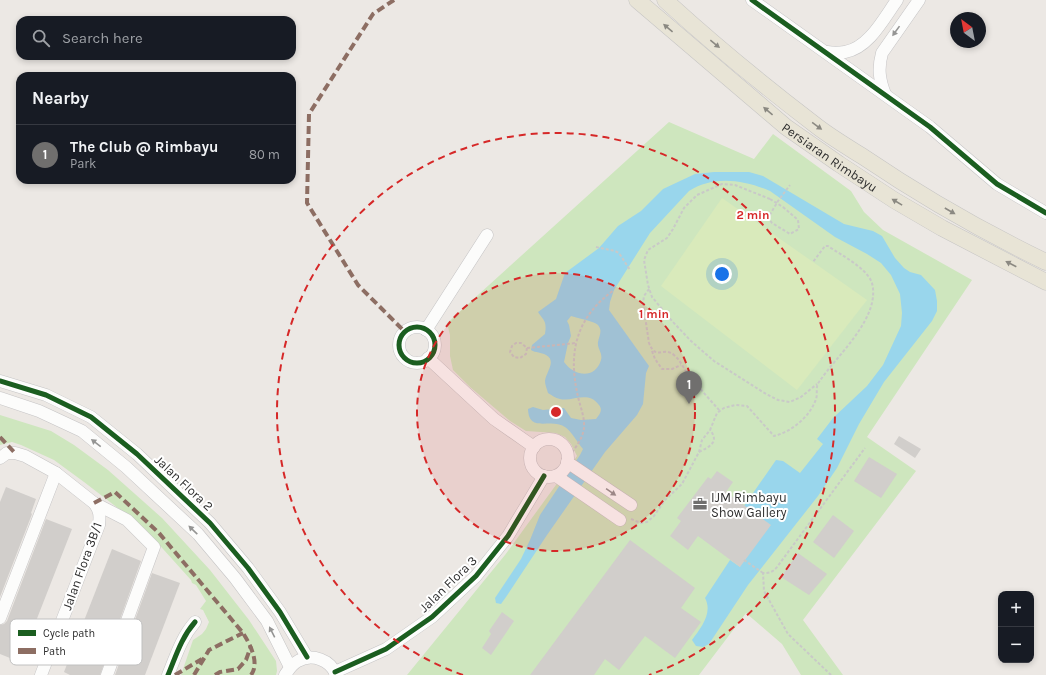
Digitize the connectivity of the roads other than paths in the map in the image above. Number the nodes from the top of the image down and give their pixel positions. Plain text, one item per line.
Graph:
1 (637, 0) edge
2 (665, 0) edge
3 (752, 0) edge
4 (897, 0) edge
5 (919, 0) edge
6 (827, 52) junction
7 (885, 94) junction
8 (1046, 213) edge
9 (486, 235) dead end
10 (1046, 262) edge
11 (1046, 282) edge
12 (426, 330) junction
13 (428, 358) junction
14 (0, 380) edge
15 (0, 398) edge
16 (534, 447) junction
17 (0, 458) edge
18 (568, 462) junction
19 (56, 473) junction
20 (553, 477) junction
21 (94, 503) junction
22 (631, 506) dead end
23 (625, 519) road end
24 (0, 618) edge
25 (64, 619) edge
26 (128, 619) edge
27 (195, 622) dead end
28 (307, 657) junction
29 (46, 665) edge
30 (111, 665) edge
31 (288, 671) edge
32 (336, 673) edge
33 (42, 675) edge
34 (107, 675) edge
35 (168, 675) edge

11 -> 1 main road, Persiaran Rimbayu
2 -> 10 main road, Persiaran Rimbayu
3 - 6 street
4 - 6 street
5 -> 7 street
6 - 7 street
7 - 8 street
9 - 12 street
12 - 13 street
12 - 13 street
13 - 16 street
14 - 28 street, Jalan Flora 2
31 -> 15 street
16 - 18 street
16 - 20 street
17 - 19 street, Jalan Flora 3B/1
18 - 20 street
18 -> 22 street
19 - 21 street, Jalan Flora 3B/1
19 - 24 street
20 - 23 street
20 - 32 street, Jalan Flora 3
21 - 25 street, Jalan Flora 3B/1
21 - 26 street
27 - 35 street
28 - 31 street
28 - 32 street
29 - 33 street, Jalan Flora 3B/1
30 - 34 street

